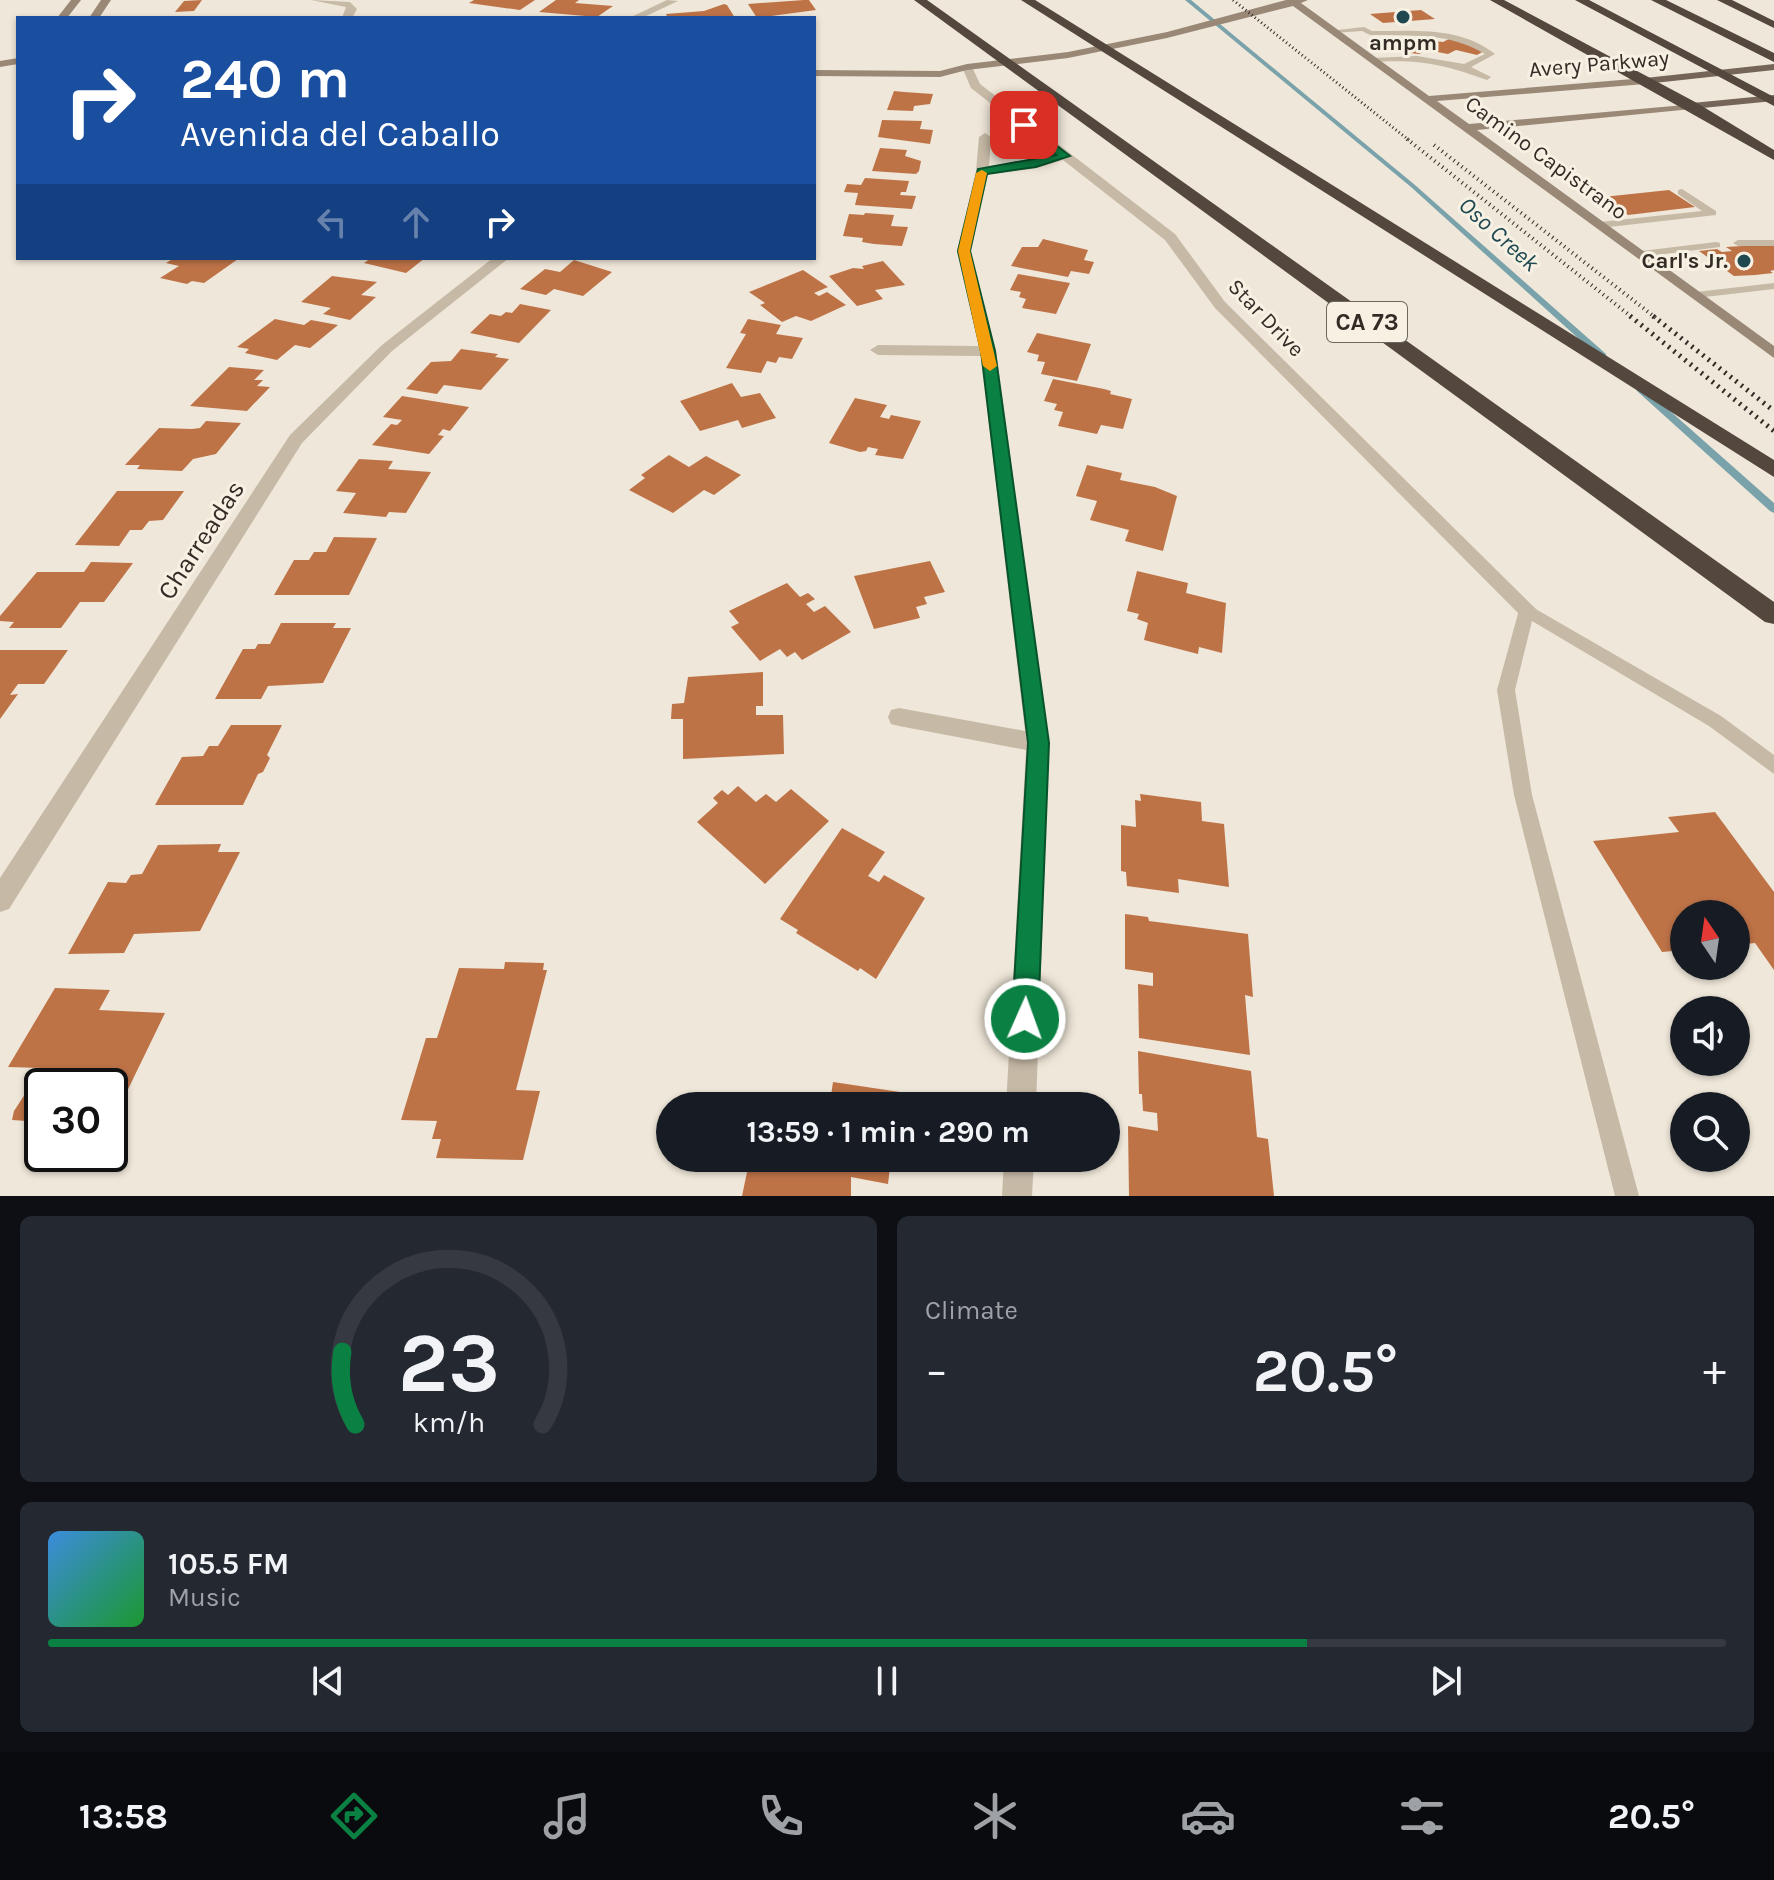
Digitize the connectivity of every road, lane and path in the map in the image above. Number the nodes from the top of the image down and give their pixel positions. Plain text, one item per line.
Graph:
1 (76, 0) edge
2 (316, 0) edge
3 (657, 0) edge
4 (680, 0) edge
5 (920, 0) edge
6 (1027, 0) edge
7 (1291, 0) edge
8 (1303, 0) edge
9 (1496, 0) edge
10 (1581, 0) edge
11 (1657, 0) edge
12 (1723, 0) edge
13 (673, 1) edge
14 (639, 5) dead end
15 (64, 16) edge
16 (348, 16) edge
17 (635, 16) edge
18 (639, 16) edge
19 (1774, 25) edge
20 (1333, 31) junction
21 (1370, 33) junction
22 (1381, 41) dead end
23 (1393, 49) dead end
24 (1405, 57) junction
25 (1774, 58) edge
26 (824, 60) dead end
27 (1372, 60) junction
28 (1467, 66) junction
29 (967, 67) junction
30 (1774, 67) edge
31 (816, 73) edge
32 (1487, 77) dead end
33 (1645, 81) junction
34 (1427, 99) junction
35 (1774, 100) edge
36 (1692, 106) junction
37 (1467, 128) junction
38 (985, 137) dead end
39 (1064, 156) junction
40 (1774, 156) edge
41 (982, 171) junction
42 (1682, 192) dead end
43 (1600, 225) junction
44 (1738, 243) dead end
45 (1774, 243) edge
46 (1716, 245) dead end
47 (1641, 254) junction
48 (499, 260) edge
49 (1774, 286) edge
50 (1696, 295) junction
51 (878, 350) dead end
52 (988, 351) junction
53 (1774, 353) edge
54 (1774, 470) edge
55 (1527, 610) junction
56 (1774, 615) edge
57 (899, 717) dead end
58 (1038, 743) junction
59 (1774, 766) edge
60 (0, 900) edge
61 (1022, 1092) edge
62 (1018, 1172) edge
63 (1017, 1196) edge
64 (1627, 1196) edge

1 - 15 main road
2 - 16 street
3 - 13 street
4 - 13 street
5 - 56 highway, CA 73
6 - 54 highway
7 - 20 main road, Camino Capistrano
8 - 29 main road
9 - 33 highway
10 - 35 highway
11 - 25 highway
12 - 19 highway
13 - 18 street
14 - 17 street
20 - 21 lane
20 - 27 main road, Camino Capistrano
21 - 22 lane
21 - 28 lane
23 - 24 lane
24 - 27 lane
24 - 28 lane
26 - 29 main road
27 - 34 main road, Camino Capistrano
28 - 32 lane
29 - 31 main road
29 - 39 street, Star Drive
30 - 33 main road, Avery Parkway
33 - 34 main road, Avery Parkway
33 - 36 highway
34 - 37 main road, Camino Capistrano
35 - 36 main road, Avery Parkway
36 - 37 main road, Avery Parkway
36 - 40 highway
37 - 43 main road, Camino Capistrano
38 - 41 street
39 - 41 street
39 - 55 street, Star Drive
41 - 52 street
42 - 43 lane
43 - 47 main road, Camino Capistrano
44 - 45 lane
46 - 47 lane
47 - 50 main road, Camino Capistrano
48 - 60 street, Charreadas
49 - 50 lane
50 - 53 main road, Camino Capistrano
51 - 52 street
52 - 58 street
55 - 59 lane
55 - 64 lane
57 - 58 street
58 - 61 street
62 - 63 street

